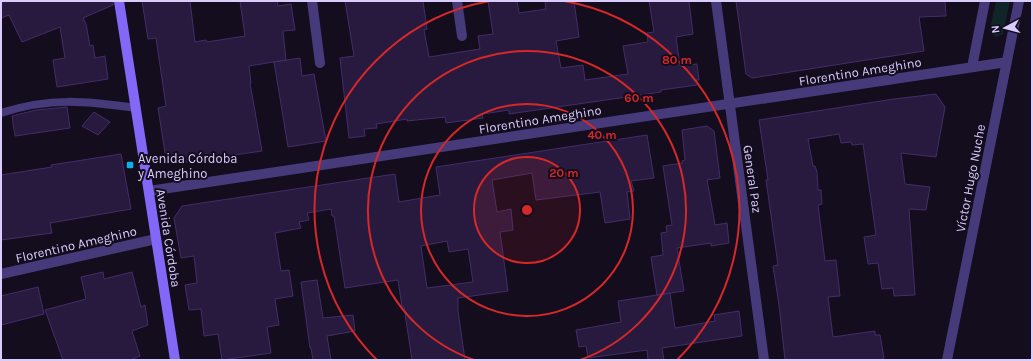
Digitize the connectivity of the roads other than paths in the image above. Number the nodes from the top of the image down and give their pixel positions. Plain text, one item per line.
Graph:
1 (119, 1) edge
2 (312, 1) edge
3 (457, 1) edge
4 (716, 1) edge
5 (985, 1) edge
6 (1019, 1) edge
7 (462, 36) dead end
8 (1007, 62) junction
9 (320, 63) dead end
10 (972, 67) junction
11 (730, 103) junction
12 (136, 108) junction
13 (1, 113) edge
14 (149, 191) junction
15 (156, 239) junction
16 (1, 274) edge
17 (175, 360) edge
18 (764, 360) edge
19 (947, 360) edge

1 - 12 main road, Avenida Córdoba
2 - 9 street
3 - 7 street
4 - 11 street, General Paz
5 - 10 street
6 - 8 street, Víctor Hugo Nuche
8 - 10 street, Florentino Ameghino
8 - 19 street, Víctor Hugo Nuche
10 - 11 street, Florentino Ameghino
11 - 14 street, Florentino Ameghino
11 - 18 street, General Paz
12 - 13 lane
12 - 14 main road, Avenida Córdoba
14 - 15 main road, Avenida Córdoba
15 - 16 street, Florentino Ameghino
15 - 17 main road, Avenida Córdoba

